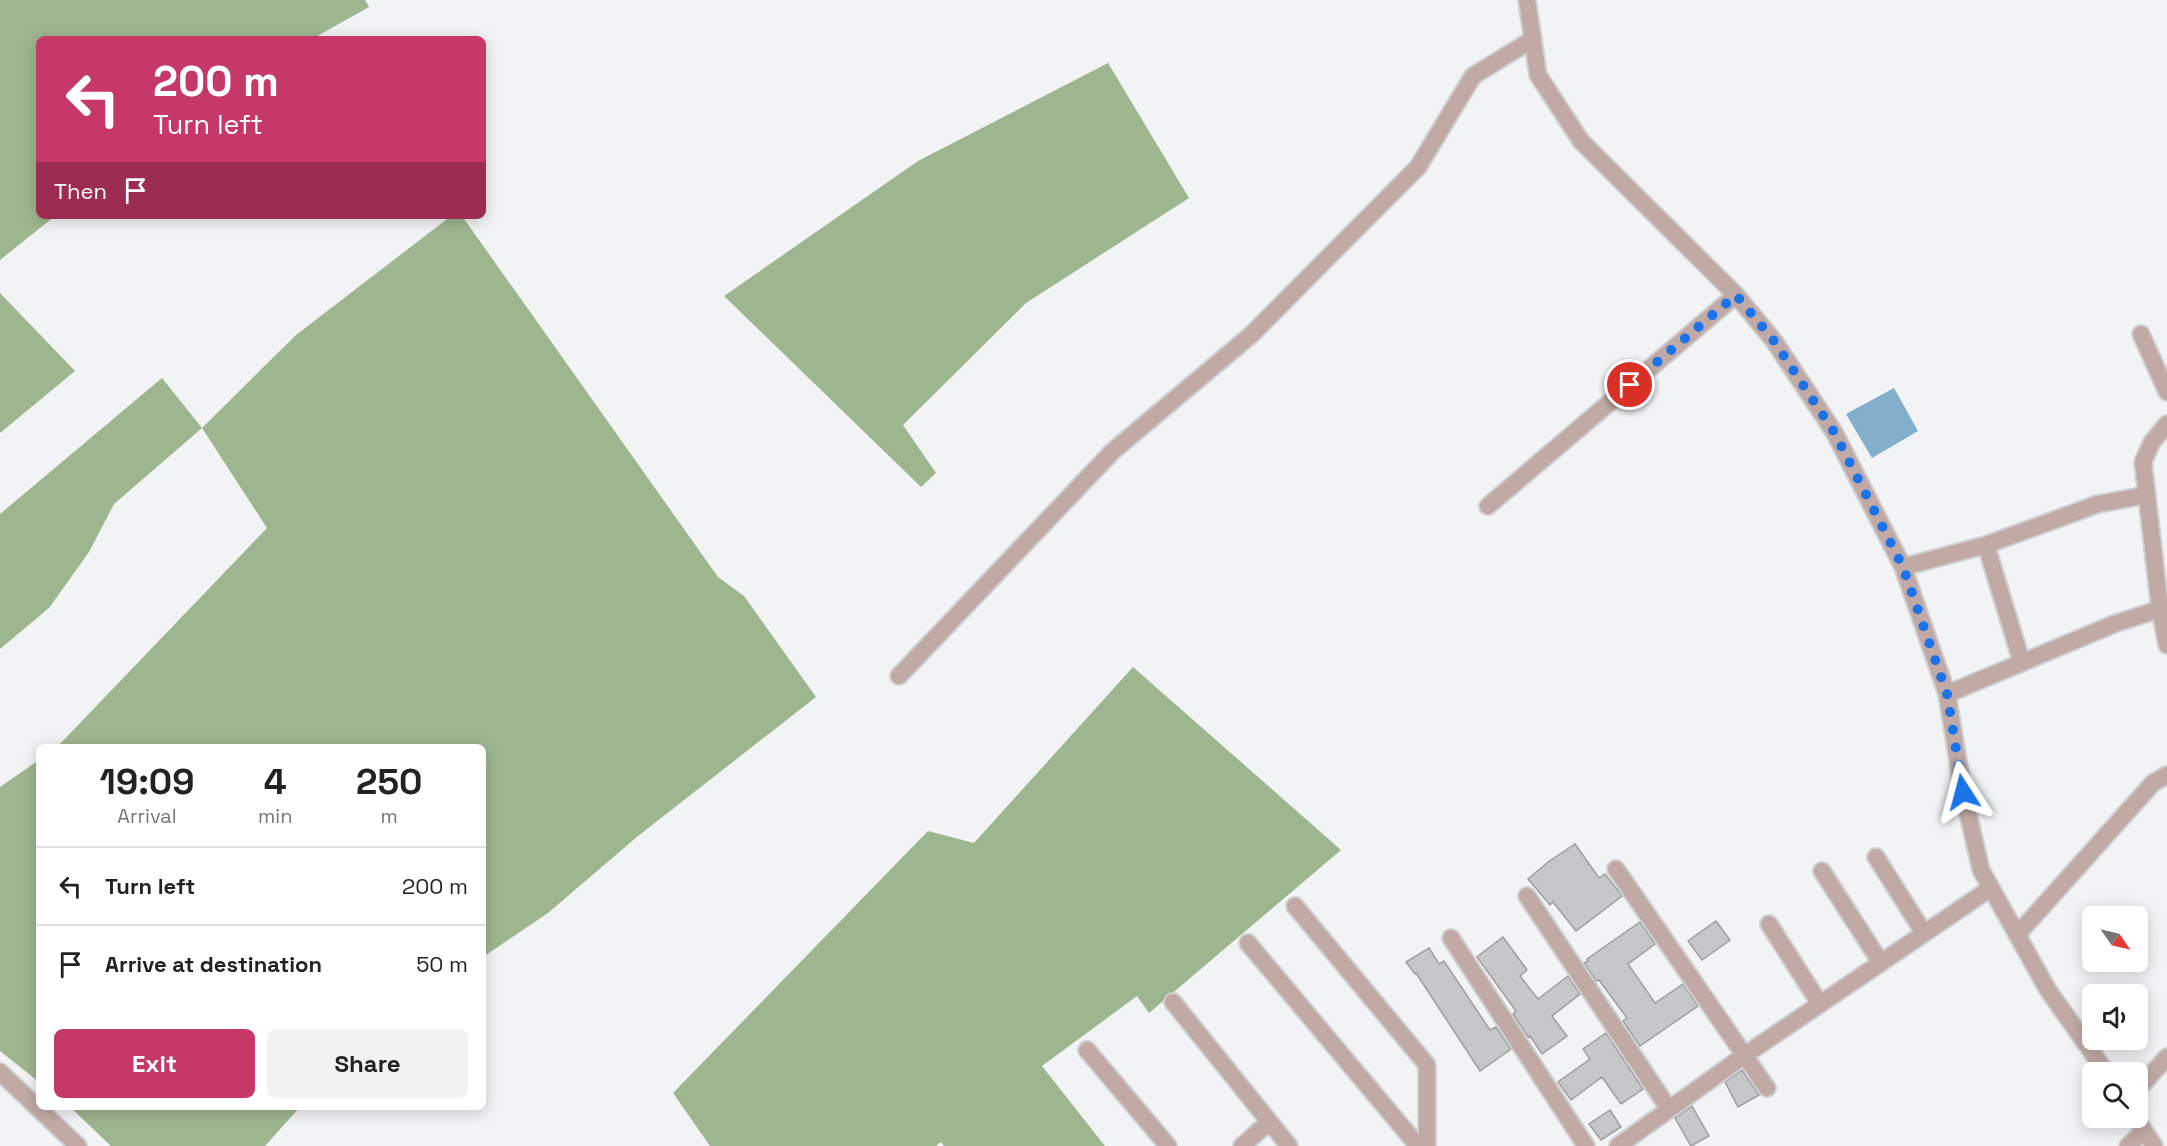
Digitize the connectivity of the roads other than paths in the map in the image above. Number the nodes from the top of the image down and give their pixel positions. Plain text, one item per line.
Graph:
1 (1527, 0) edge
2 (1533, 39) junction
3 (1736, 295) junction
4 (2141, 334) dead end
5 (2167, 392) edge
6 (2167, 424) edge
7 (2147, 495) junction
8 (1488, 506) dead end
9 (1986, 545) junction
10 (1903, 567) junction
11 (2160, 609) junction
12 (2167, 645) edge
13 (2022, 663) junction
14 (899, 676) dead end
15 (1947, 694) junction
16 (2167, 775) edge
17 (1876, 857) dead end
18 (1616, 869) dead end
19 (1822, 871) dead end
20 (1991, 888) junction
21 (1527, 896) dead end
22 (1295, 906) dead end
23 (1768, 924) dead end
24 (1924, 933) junction
25 (2017, 935) junction
26 (1451, 939) dead end
27 (1248, 943) dead end
28 (1881, 963) junction
29 (1173, 1002) dead end
30 (1820, 1004) junction
31 (1088, 1050) dead end
32 (1745, 1055) junction
33 (2167, 1057) edge
34 (2099, 1062) edge
35 (0, 1072) edge
36 (2148, 1078) edge
37 (1767, 1088) dead end
38 (36, 1106) edge
39 (1669, 1109) junction
40 (40, 1110) edge
41 (1269, 1122) junction
42 (2138, 1128) edge
43 (2143, 1128) edge
44 (78, 1146) edge
45 (1168, 1146) edge
46 (1242, 1146) edge
47 (1289, 1146) edge
48 (1418, 1146) edge
49 (1427, 1146) edge
50 (1586, 1146) edge
51 (1618, 1146) edge
52 (2128, 1146) edge
53 (2154, 1146) edge

1 - 2 street
2 - 3 street
2 - 14 street
3 - 8 street
3 - 10 street
4 - 5 street
6 - 7 street
7 - 9 street
7 - 11 street
9 - 10 street
9 - 13 street
10 - 15 street
11 - 12 street
11 - 13 street
13 - 15 street
15 - 20 street
16 - 25 street
17 - 24 street
18 - 32 street
19 - 28 street
20 - 24 street
20 - 25 street
21 - 39 street
22 - 49 street
23 - 30 street
24 - 28 street
25 - 34 street
26 - 50 street
27 - 48 street
28 - 30 street
29 - 41 street
30 - 32 street
31 - 45 street
32 - 37 street
32 - 39 street
33 - 36 street
35 - 38 street
39 - 51 street
40 - 44 street
41 - 46 street
41 - 47 street
42 - 52 street
43 - 53 street

